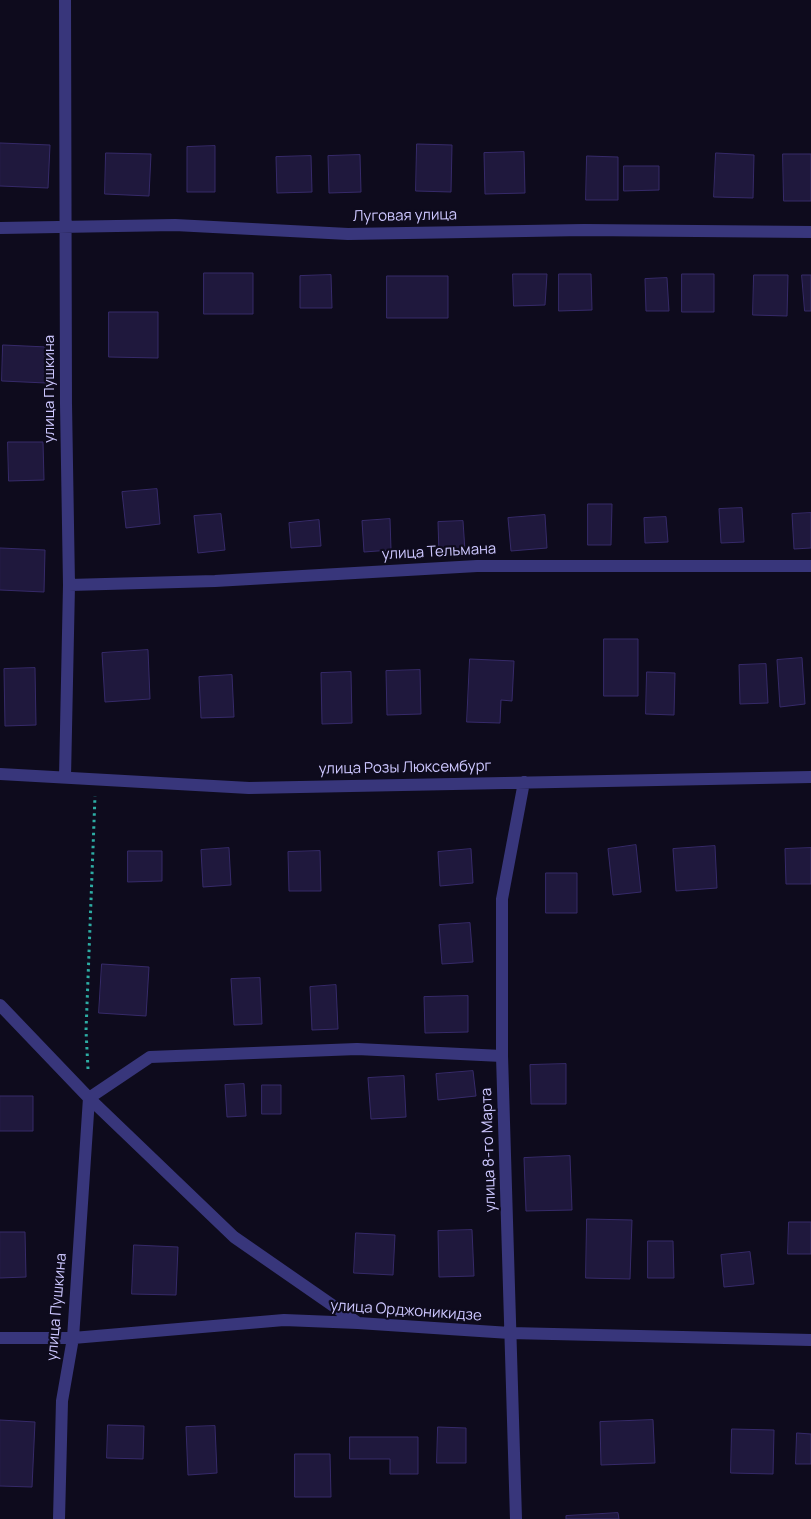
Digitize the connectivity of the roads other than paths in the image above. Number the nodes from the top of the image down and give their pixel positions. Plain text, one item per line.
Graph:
1 (65, 0) edge
2 (66, 227) junction
3 (0, 228) edge
4 (811, 232) edge
5 (811, 566) edge
6 (69, 585) junction
7 (0, 774) edge
8 (811, 777) edge
9 (65, 778) junction
10 (524, 782) junction
11 (0, 1005) edge
12 (502, 1056) junction
13 (89, 1098) junction
14 (358, 1323) junction
15 (510, 1334) junction
16 (0, 1338) edge
17 (73, 1338) junction
18 (811, 1340) edge
19 (59, 1519) edge
20 (516, 1519) edge

1 - 2 street, улица Пушкина
2 - 3 street, Луговая улица
2 - 4 street, Луговая улица
2 - 6 street, улица Пушкина
5 - 6 street, улица Тельмана
6 - 9 street, улица Пушкина
7 - 9 street, улица Розы Люксембург
8 - 10 street, улица Розы Люксембург
9 - 10 street, улица Розы Люксембург
10 - 12 street, улица 8-го Марта
11 - 13 street
12 - 13 street
12 - 15 street, улица 8-го Марта
13 - 14 street
13 - 17 street, улица Пушкина
14 - 15 street, улица Орджоникидзе
14 - 17 street, улица Орджоникидзе
15 - 18 street, улица Орджоникидзе
15 - 20 street, улица 8-го Марта
16 - 17 street, улица Орджоникидзе
17 - 19 street, улица Пушкина

